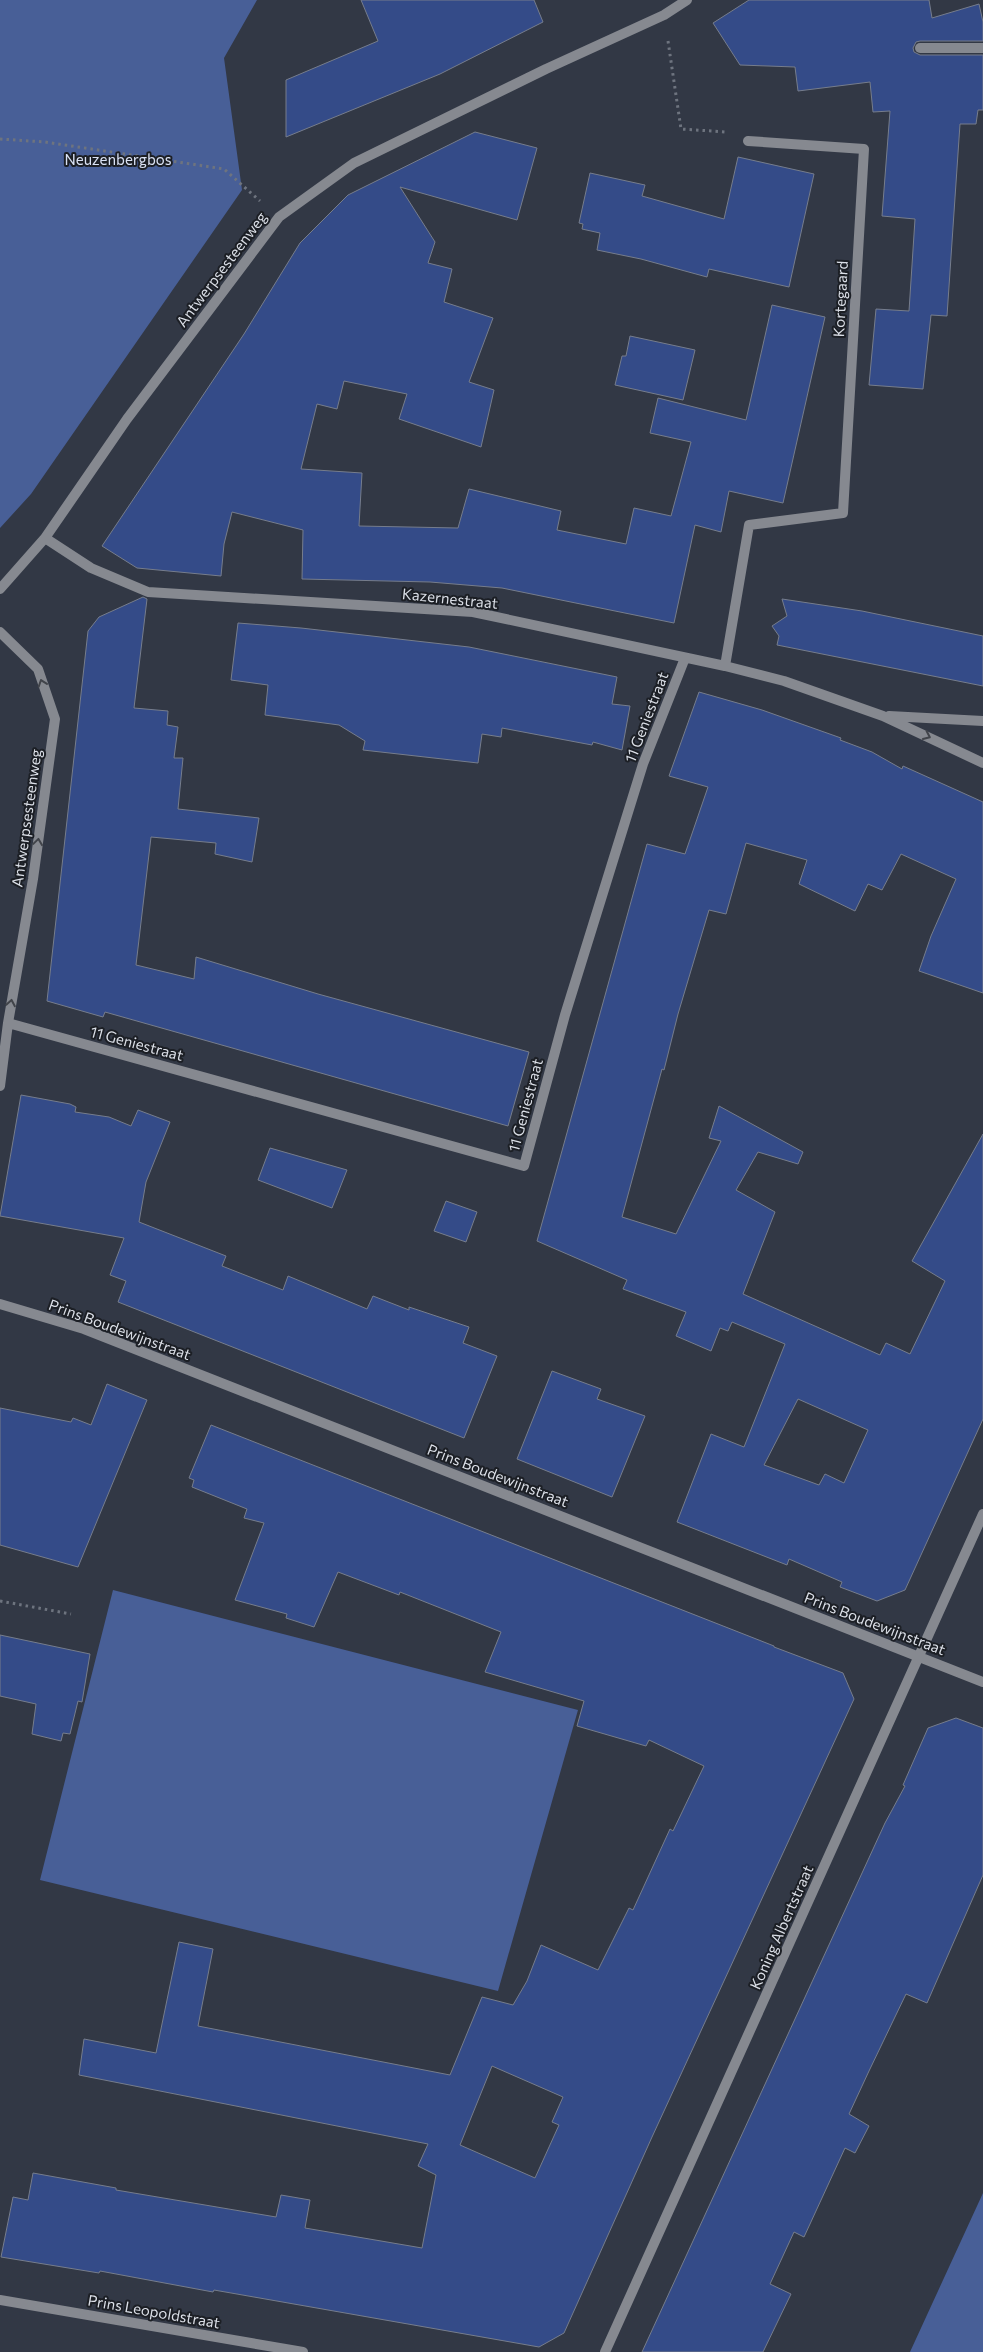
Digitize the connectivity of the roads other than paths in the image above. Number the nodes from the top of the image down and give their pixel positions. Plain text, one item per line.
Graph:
1 (687, 0) edge
2 (920, 48) dead end
3 (983, 48) edge
4 (748, 142) road end
5 (45, 538) junction
6 (0, 589) edge
7 (0, 632) edge
8 (685, 658) junction
9 (726, 666) junction
10 (883, 716) junction
11 (983, 721) edge
12 (983, 762) edge
13 (8, 1023) junction
14 (0, 1086) edge
15 (0, 1304) edge
16 (983, 1514) edge
17 (919, 1657) junction
18 (983, 1682) edge
19 (0, 2300) edge
20 (303, 2352) edge
21 (605, 2352) edge

1 - 5 street, Antwerpsesteenweg
2 - 3 street
4 - 9 street, Kortegaard
5 - 6 street, Antwerpsesteenweg
5 - 8 street, Kazernestraat
13 -> 7 street, Antwerpsesteenweg
8 - 9 street, Kazernestraat
8 - 13 street, 11 Geniestraat
9 - 10 street, Kazernestraat
10 - 11 street, Kazernestraat
10 -> 12 street, Kazernestraat
13 - 14 street, Antwerpsesteenweg
15 - 17 street, Prins Boudewijnstraat
16 - 17 street, Koning Albertstraat
17 - 18 street, Prins Boudewijnstraat
17 - 21 street, Koning Albertstraat
19 - 20 street, Prins Leopoldstraat

